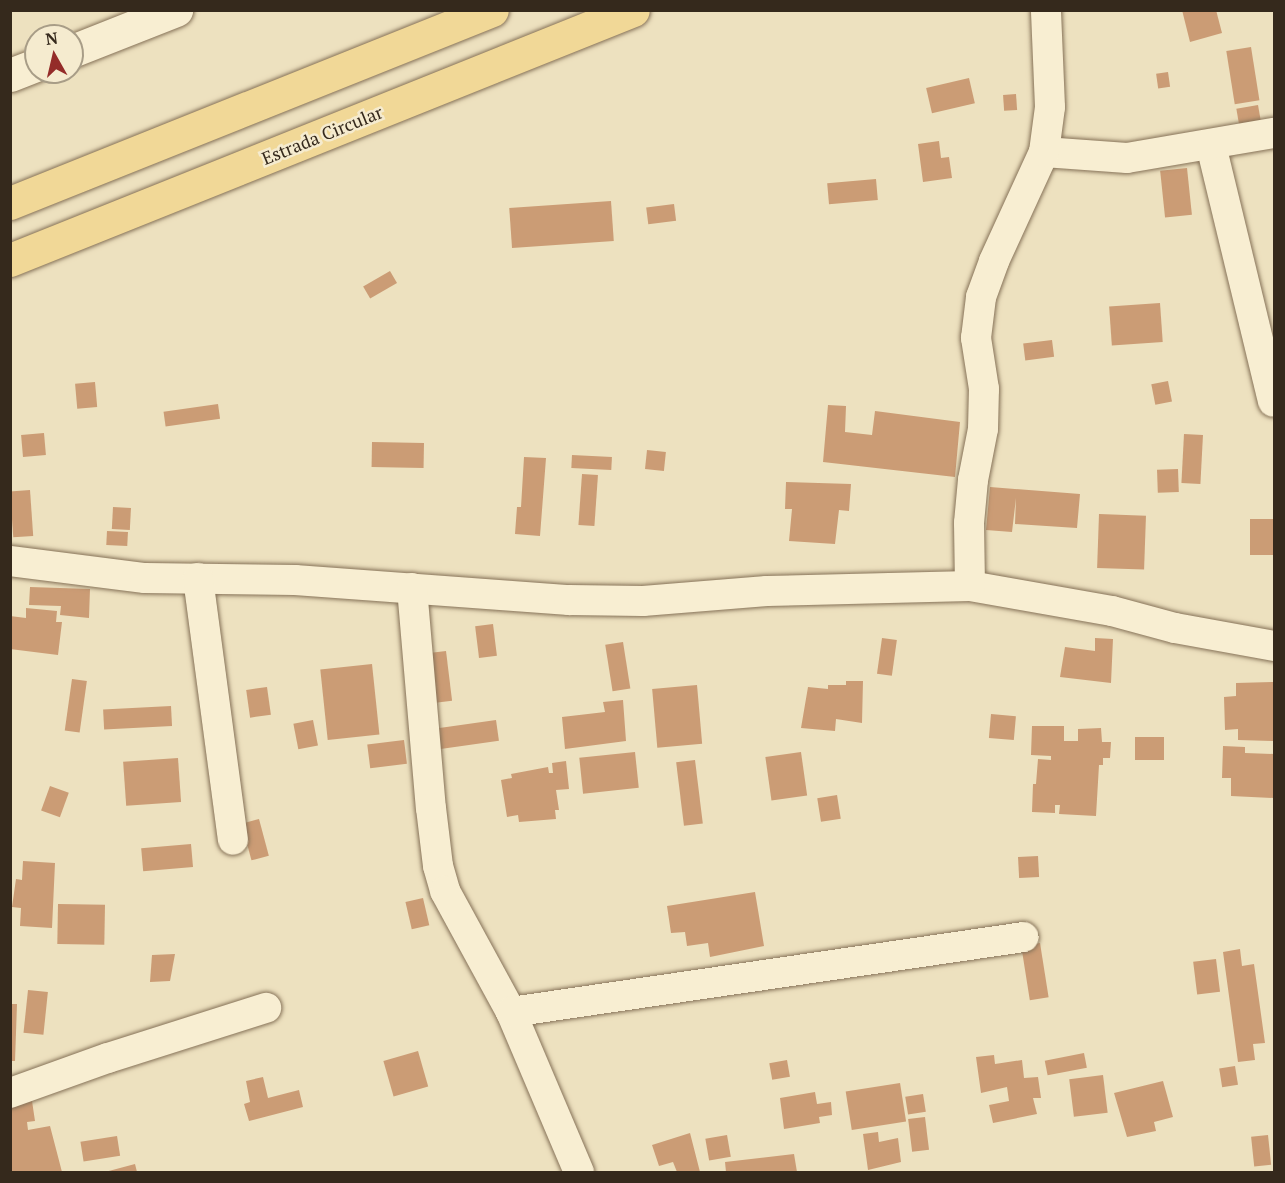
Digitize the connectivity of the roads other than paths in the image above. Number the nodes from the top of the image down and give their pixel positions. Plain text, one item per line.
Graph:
1 (176, 10) edge
2 (492, 10) edge
3 (633, 10) edge
4 (1046, 10) edge
5 (84, 46) edge
6 (1275, 133) edge
7 (1211, 145) junction
8 (1044, 152) junction
9 (10, 203) edge
10 (10, 260) edge
11 (1273, 402) edge
12 (10, 561) edge
13 (198, 578) junction
14 (970, 586) junction
15 (412, 588) junction
16 (1275, 646) edge
17 (233, 840) dead end
18 (1024, 937) dead end
19 (266, 1008) dead end
20 (511, 1012) junction
21 (10, 1094) edge
22 (579, 1173) edge

1 - 5 street
2 - 9 main road
3 - 10 main road, Estrada Circular
4 - 8 street
6 - 7 street
7 - 8 street
7 - 11 street
8 - 14 street
12 - 13 street
13 - 15 street
13 - 17 street
14 - 15 street
14 - 16 street
15 - 20 street
18 - 20 street
19 - 21 street
20 - 22 street

